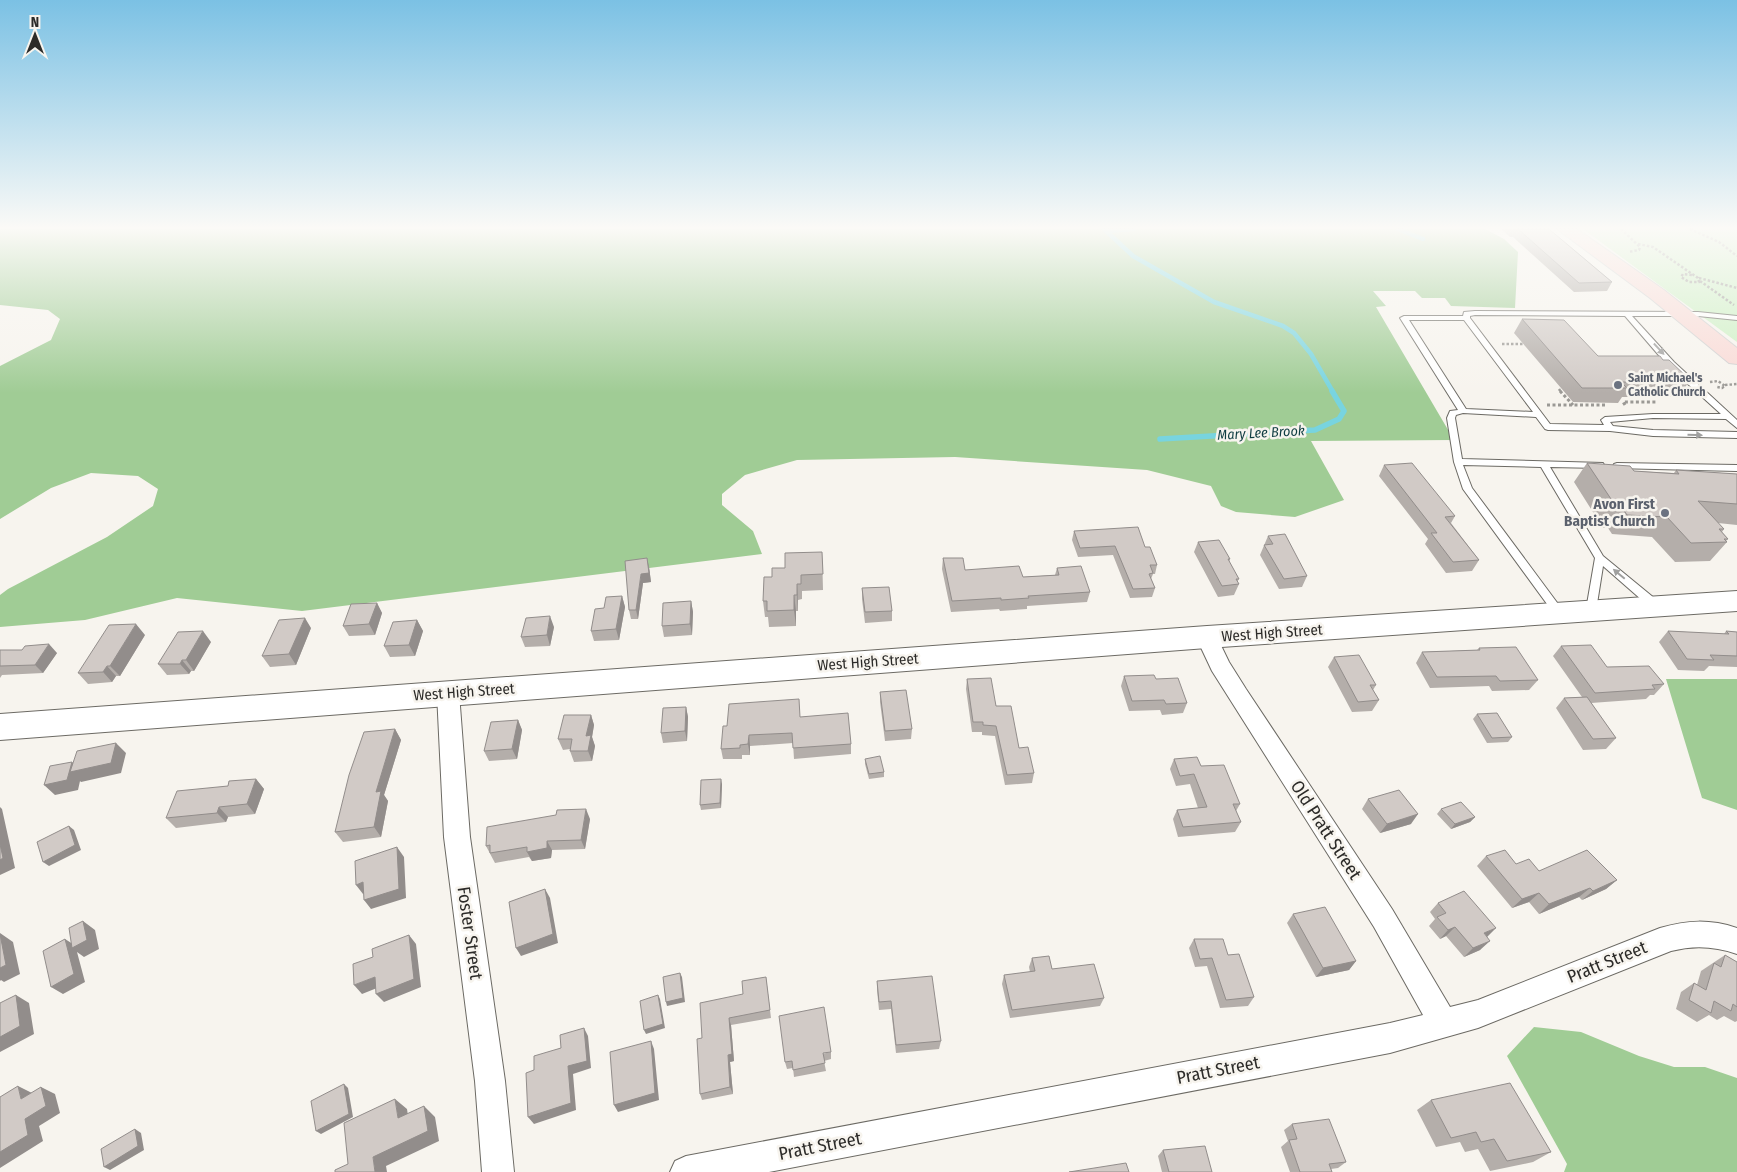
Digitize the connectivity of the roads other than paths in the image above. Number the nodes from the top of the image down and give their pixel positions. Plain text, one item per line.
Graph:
1 (1642, 284) edge
2 (1626, 313) junction
3 (1683, 314) junction
4 (1466, 318) junction
5 (1737, 318) edge
6 (1737, 358) edge
7 (1463, 411) junction
8 (1540, 415) junction
9 (1726, 417) junction
10 (1737, 425) edge
11 (1610, 428) junction
12 (1737, 435) edge
13 (1458, 462) junction
14 (1544, 464) junction
15 (1737, 468) edge
16 (1600, 558) junction
17 (1737, 601) edge
18 (1656, 606) junction
19 (1591, 610) junction
20 (1558, 612) junction
21 (1207, 637) junction
22 (448, 693) junction
23 (0, 727) edge
24 (1737, 941) edge
25 (1444, 1024) junction
26 (498, 1172) edge
27 (686, 1172) edge

1 - 3 main road
2 - 3 lane
2 - 4 lane
2 -> 9 lane
3 - 5 lane
3 - 6 main road
4 - 7 lane
4 - 8 lane
7 - 8 lane
7 - 13 lane
8 - 11 lane
9 - 10 lane
9 - 11 lane
11 -> 12 lane
13 - 14 lane
13 - 20 lane
14 - 15 lane
14 - 16 lane
18 -> 16 lane
16 - 19 lane
17 - 18 main road, West High Street
18 - 19 main road, West High Street
19 - 20 main road, West High Street
20 - 21 main road, West High Street
21 - 22 main road, West High Street
21 - 25 street, Old Pratt Street
22 - 23 main road, West High Street
22 - 26 street, Foster Street
24 - 25 street, Pratt Street
25 - 27 street, Pratt Street

